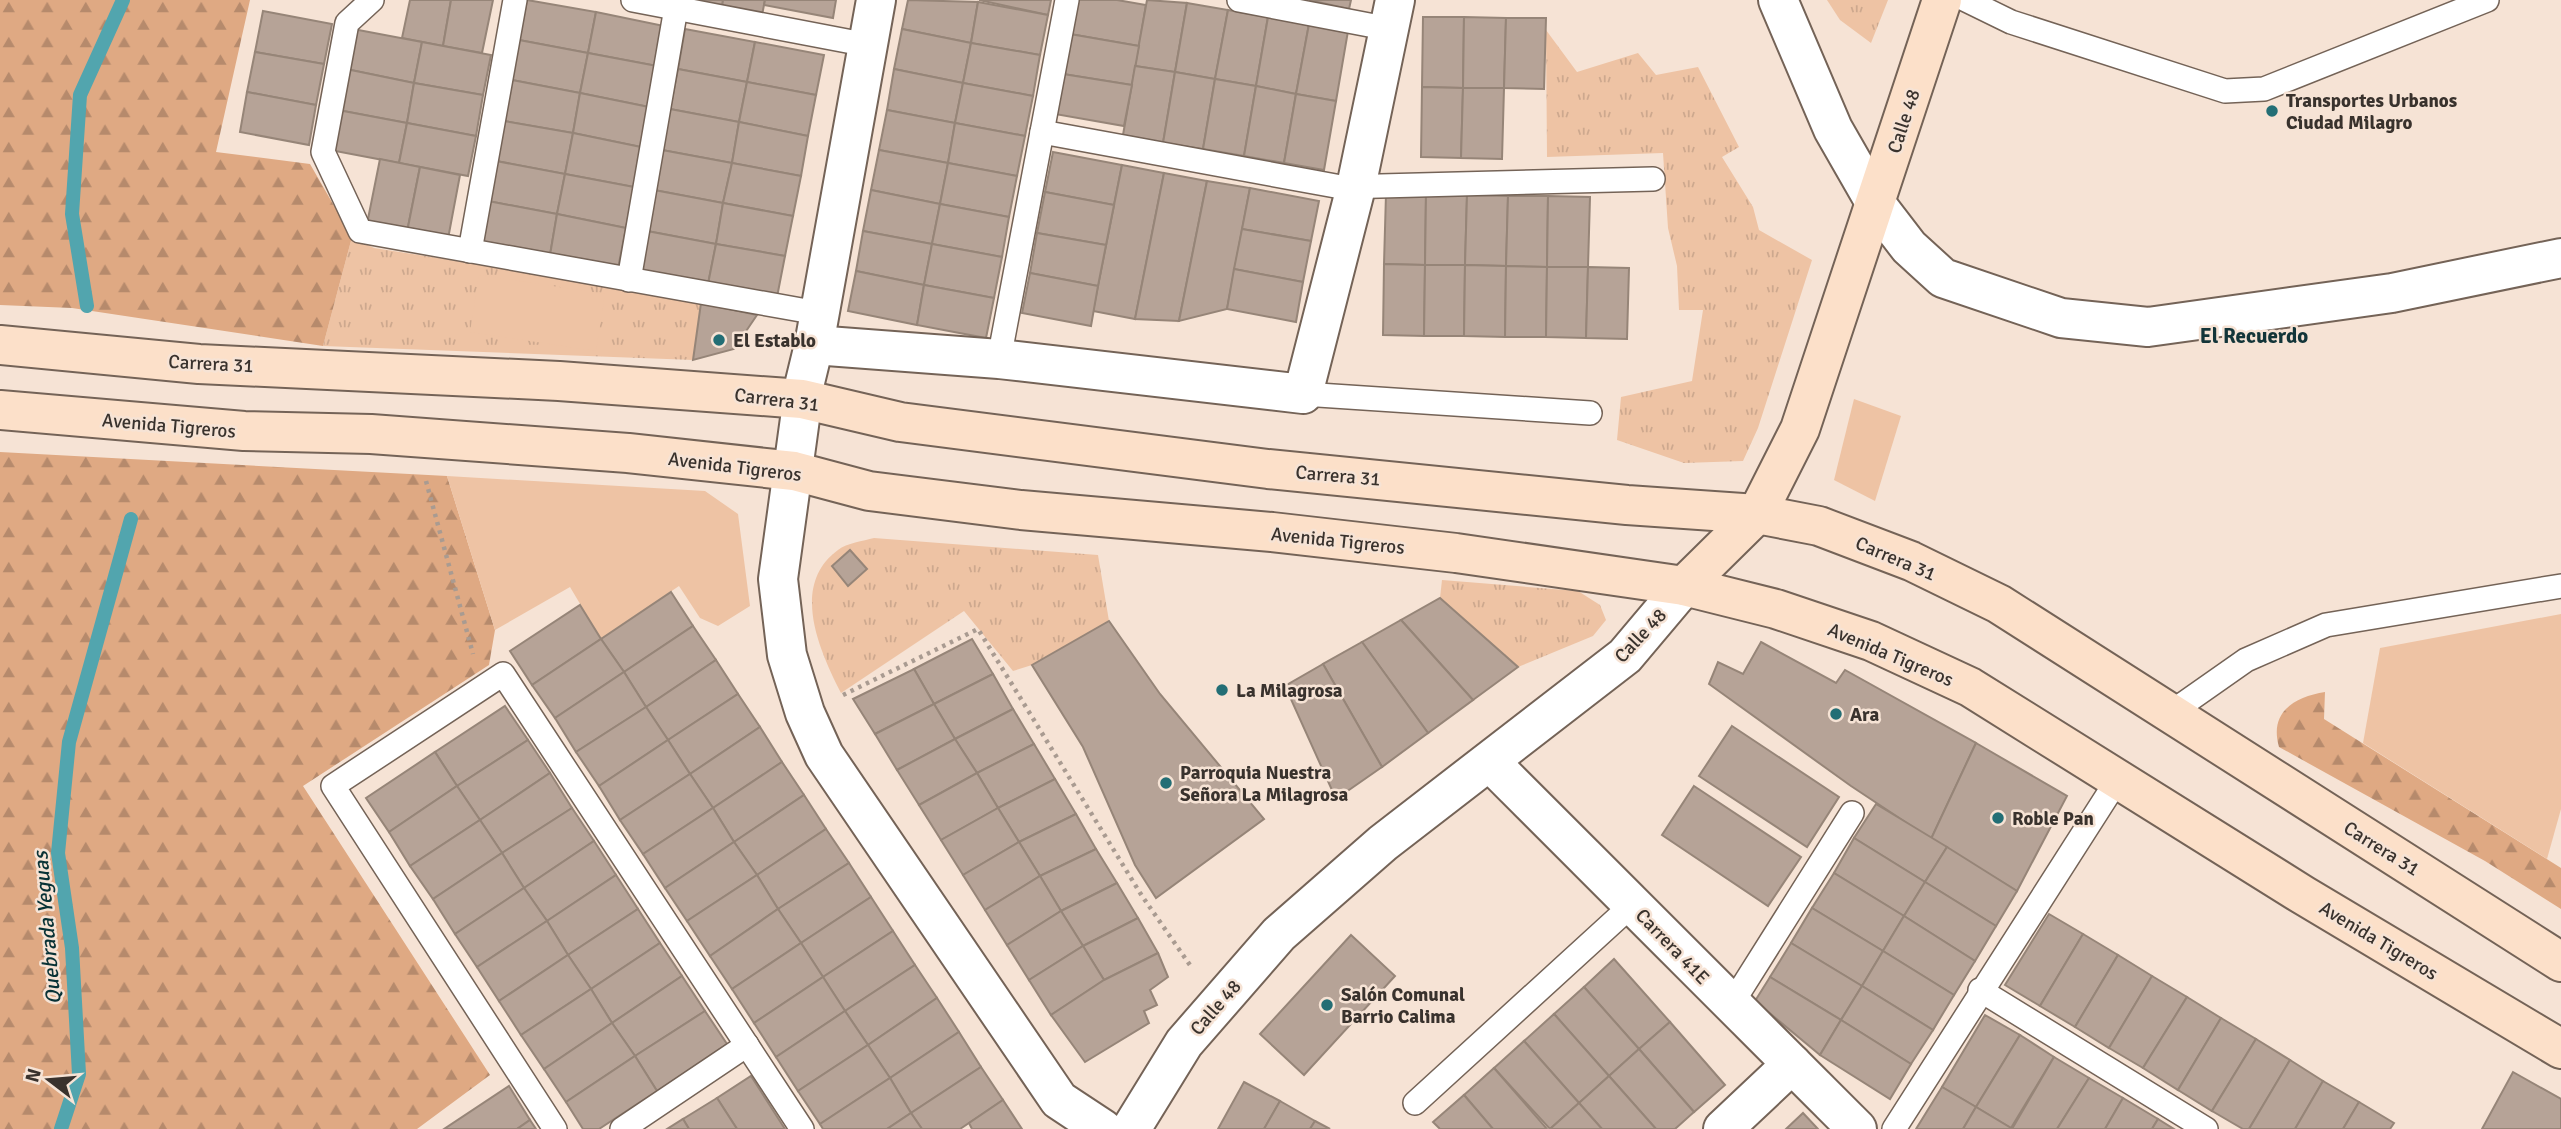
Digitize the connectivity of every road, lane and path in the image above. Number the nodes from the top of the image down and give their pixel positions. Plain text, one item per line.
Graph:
1 (372, 0) edge
2 (515, 0) edge
3 (633, 0) edge
4 (876, 0) edge
5 (1067, 0) edge
6 (1239, 0) edge
7 (1778, 0) edge
8 (1941, 0) edge
9 (1966, 0) edge
10 (2487, 0) edge
11 (676, 8) junction
12 (1392, 14) edge
13 (868, 45) junction
14 (1042, 132) junction
15 (1653, 179) dead end
16 (1356, 187) junction
17 (1876, 204) junction
18 (470, 251) junction
19 (2561, 258) edge
20 (629, 280) junction
21 (816, 329) junction
22 (0, 345) edge
23 (999, 359) junction
24 (1303, 394) junction
25 (802, 399) junction
26 (0, 411) edge
27 (1590, 413) dead end
28 (372, 434) junction
29 (794, 471) junction
30 (1757, 514) junction
31 (1684, 586) junction
32 (2561, 586) edge
33 (480, 689) junction
34 (804, 713) junction
35 (2169, 714) junction
36 (1490, 762) junction
37 (2118, 779) junction
38 (1852, 813) dead end
39 (1633, 904) junction
40 (2561, 962) edge
41 (1980, 990) junction
42 (1217, 1004) junction
43 (1731, 1005) junction
44 (747, 1045) junction
45 (2561, 1049) edge
46 (1792, 1065) junction
47 (1415, 1103) dead end
48 (555, 1129) edge
49 (622, 1129) edge
50 (802, 1129) edge
51 (1103, 1129) edge
52 (1131, 1129) edge
53 (1723, 1129) edge
54 (1857, 1129) edge
55 (1894, 1129) edge
56 (2206, 1129) edge

1 - 18 lane
2 - 18 lane
3 - 11 lane
4 - 13 street
5 - 14 lane
6 - 12 lane
7 - 17 street
8 - 17 main road, Calle 48
9 - 10 lane
11 - 13 lane
11 - 20 lane
12 - 16 street
13 - 21 street
14 - 16 lane
14 - 23 lane
15 - 16 lane
16 - 24 street
17 - 19 street
17 - 30 main road, Calle 48
18 - 20 lane
20 - 21 lane
21 - 23 street
21 - 25 street
22 - 25 main road, Carrera 31
23 - 24 street
24 - 27 lane
25 - 29 street
25 - 30 main road, Carrera 31
26 - 28 main road, Avenida Tigreros
28 - 29 main road, Avenida Tigreros
28 - 33 path
29 - 31 main road, Avenida Tigreros
29 - 34 street
30 - 31 main road, Calle 48
30 - 35 main road, Carrera 31
31 - 36 street, Calle 48
31 - 37 main road, Avenida Tigreros
32 - 35 lane
33 - 44 lane
33 - 48 lane
34 - 42 path
34 - 51 street
35 - 40 main road, Carrera 31
36 - 39 street, Carrera 41E
36 - 42 street, Calle 48
37 - 41 lane
37 - 45 main road, Avenida Tigreros
38 - 43 lane
39 - 43 street, Carrera 41E
39 - 47 lane
41 - 55 lane
41 - 56 lane
42 - 52 street, Calle 48
43 - 46 street, Carrera 41E
44 - 49 lane
44 - 50 lane
46 - 53 street
46 - 54 street, Carrera 41E

